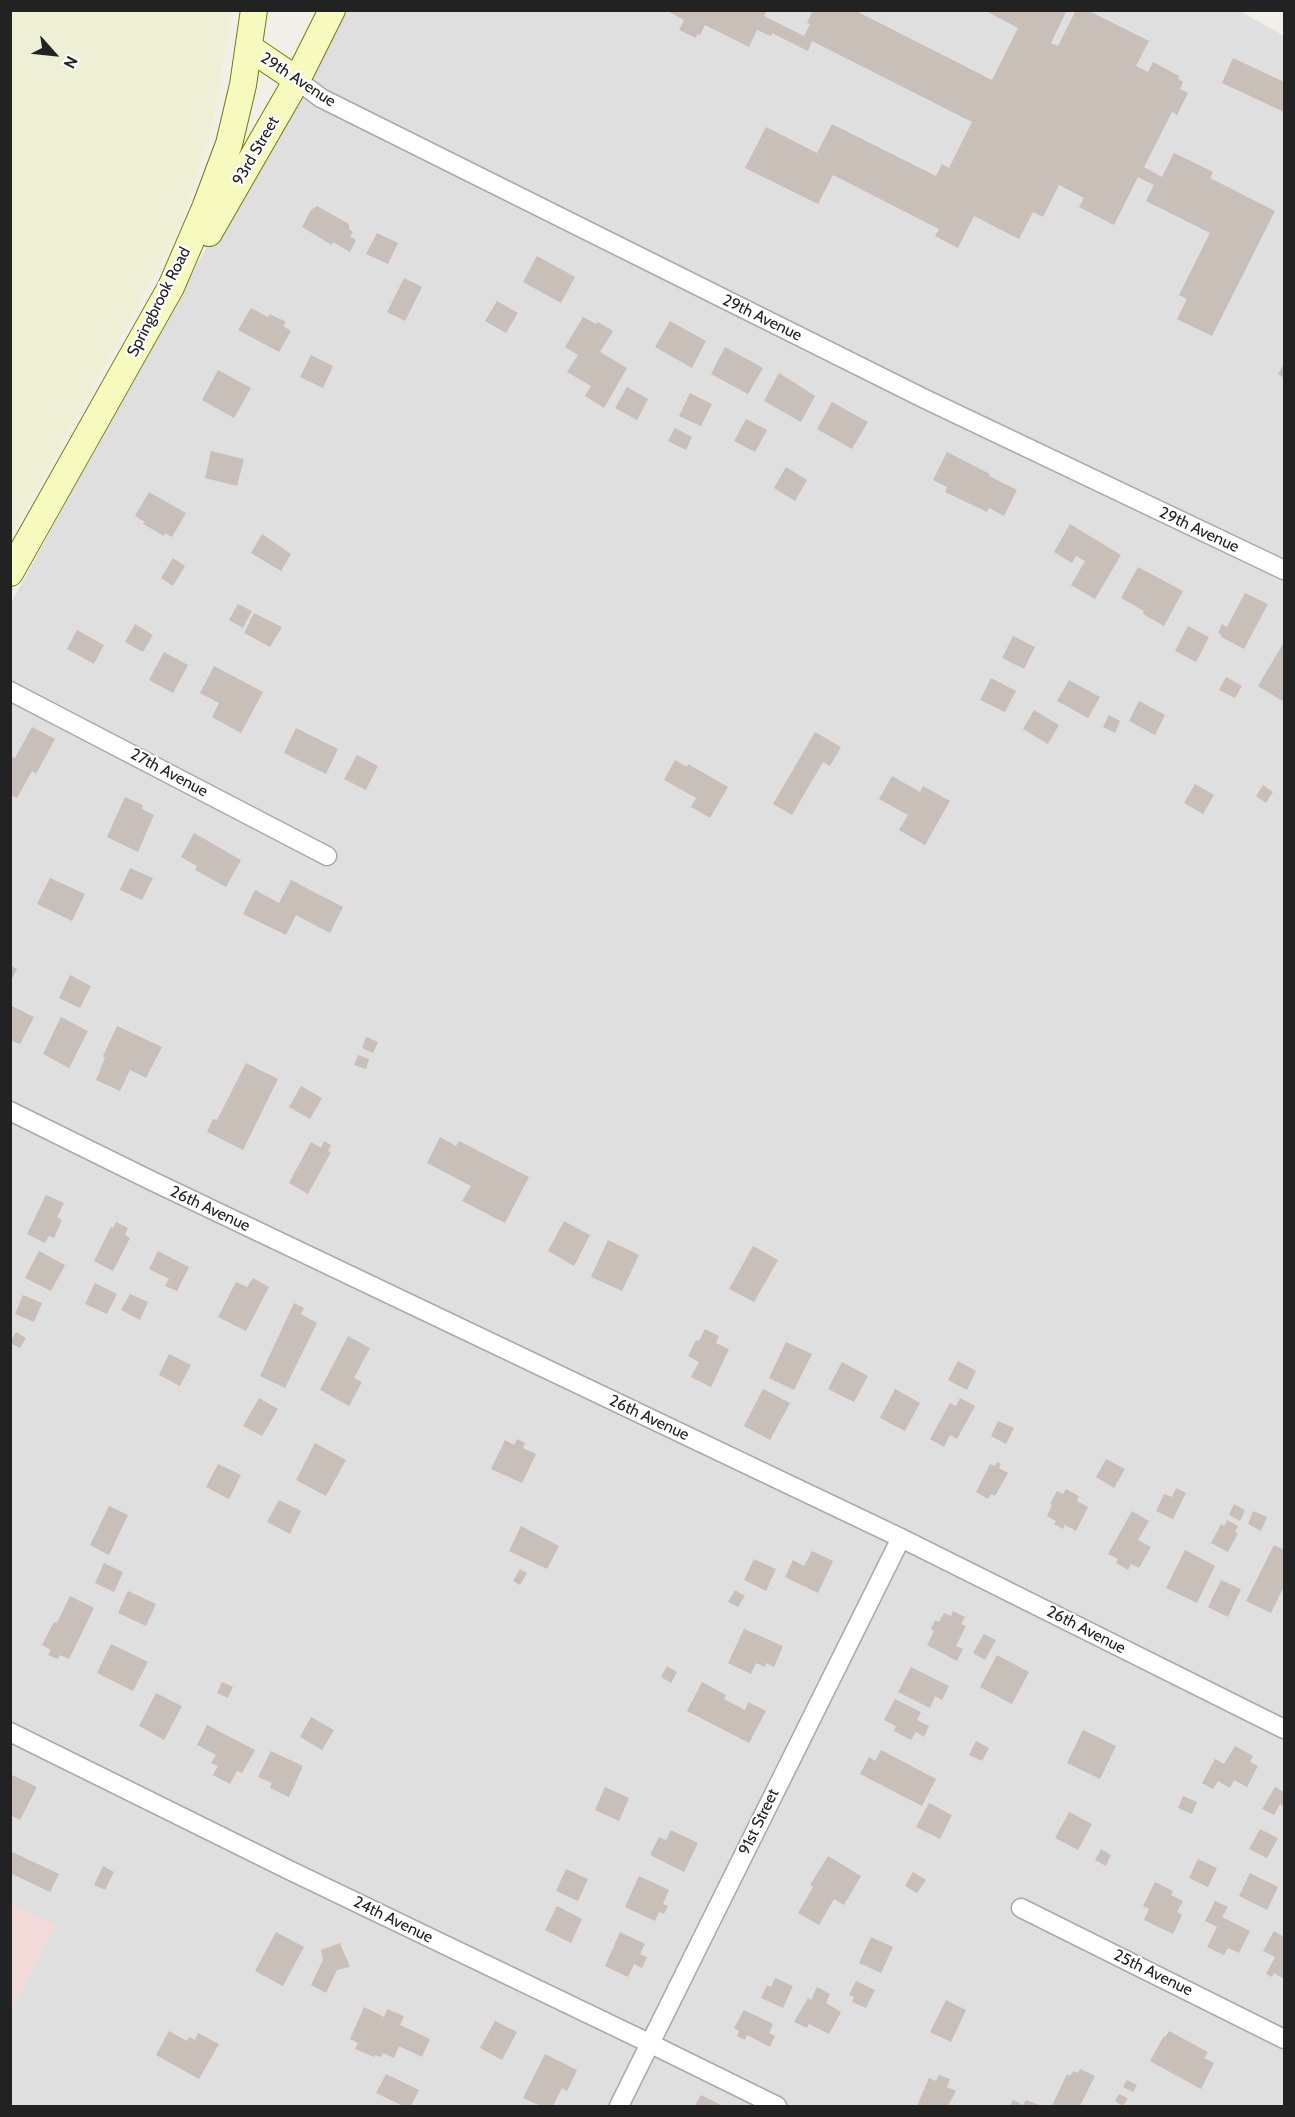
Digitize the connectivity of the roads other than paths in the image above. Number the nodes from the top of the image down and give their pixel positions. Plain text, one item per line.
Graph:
1 (254, 10) edge
2 (332, 10) edge
3 (250, 48) junction
4 (297, 80) junction
5 (171, 286) junction
6 (1284, 570) edge
7 (10, 573) edge
8 (10, 691) edge
9 (327, 856) dead end
10 (10, 1111) edge
11 (901, 1538) junction
12 (1284, 1729) edge
13 (10, 1732) edge
14 (1021, 1908) dead end
15 (1284, 2038) edge
16 (649, 2043) junction
17 (619, 2106) edge
18 (777, 2106) edge

1 - 3 street, Springbrook Road
2 - 4 street, 93rd Street
3 - 4 street, 29th Avenue
3 - 5 street, Springbrook Road
4 - 5 street, 93rd Street
4 - 6 street, 29th Avenue
5 - 7 street, Springbrook Road
8 - 9 street, 27th Avenue
10 - 11 street, 26th Avenue
11 - 12 street, 26th Avenue
11 - 16 street, 91st Street
13 - 16 street, 24th Avenue
14 - 15 street, 25th Avenue
16 - 17 street, 91st Street
16 - 18 street, 24th Avenue

